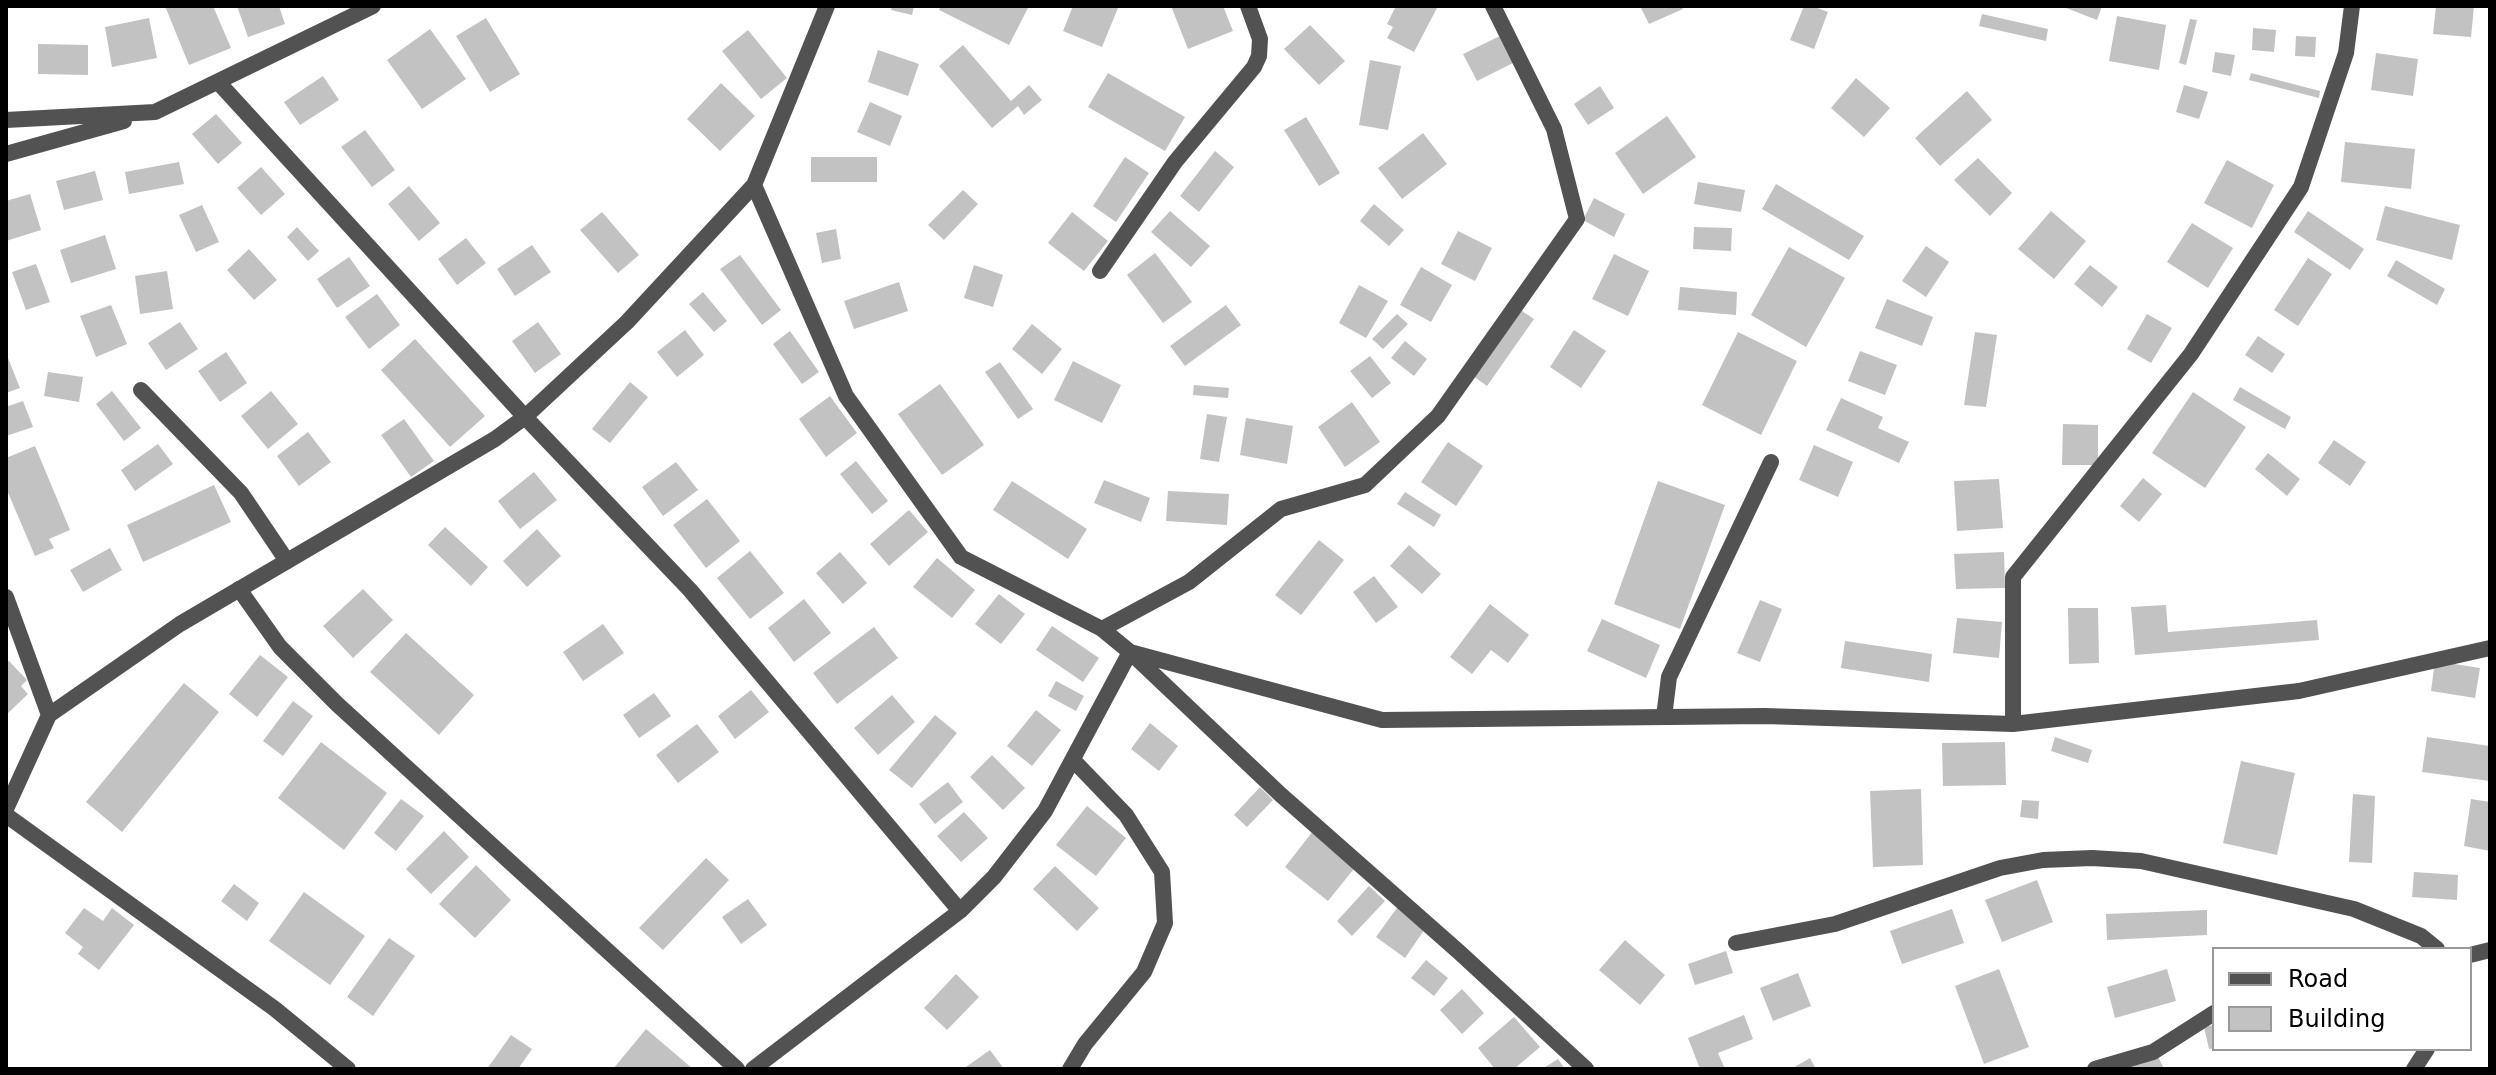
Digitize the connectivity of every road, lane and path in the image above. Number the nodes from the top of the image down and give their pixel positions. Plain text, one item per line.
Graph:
1 (373, 6) edge
2 (827, 6) edge
3 (1248, 6) edge
4 (1493, 6) edge
5 (2352, 6) edge
6 (218, 82) junction
7 (155, 112) junction
8 (6, 120) edge
9 (6, 154) edge
10 (754, 185) junction
11 (1100, 271) dead end
12 (141, 390) dead end
13 (525, 417) junction
14 (1771, 462) dead end
15 (287, 561) junction
16 (239, 589) junction
17 (6, 597) edge
18 (1102, 629) junction
19 (2490, 648) edge
20 (1130, 652) junction
21 (49, 715) junction
22 (1664, 717) junction
23 (2013, 724) junction
24 (1074, 761) junction
25 (6, 812) edge
26 (960, 911) junction
27 (1736, 943) dead end
28 (2435, 947) edge
29 (2212, 1014) edge
30 (2426, 1051) edge
31 (348, 1069) edge
32 (737, 1069) edge
33 (753, 1069) edge
34 (1070, 1069) edge
35 (1586, 1069) edge
36 (2095, 1069) edge
37 (2414, 1069) edge

1 - 6 street
2 - 10 street
3 - 11 street
4 - 18 street
5 - 23 street
6 - 7 street
6 - 13 street
7 - 8 street
7 - 9 street
10 - 13 street
10 - 18 street
12 - 15 street
13 - 15 street
13 - 26 street
14 - 22 street
15 - 16 street
16 - 21 street
16 - 32 street
17 - 21 street
18 - 20 street
19 - 23 street
20 - 22 street
20 - 24 street
20 - 35 street
21 - 25 street
22 - 23 street
24 - 26 street
24 - 34 street
25 - 31 street
26 - 33 street
27 - 28 street
29 - 36 street
30 - 37 street

